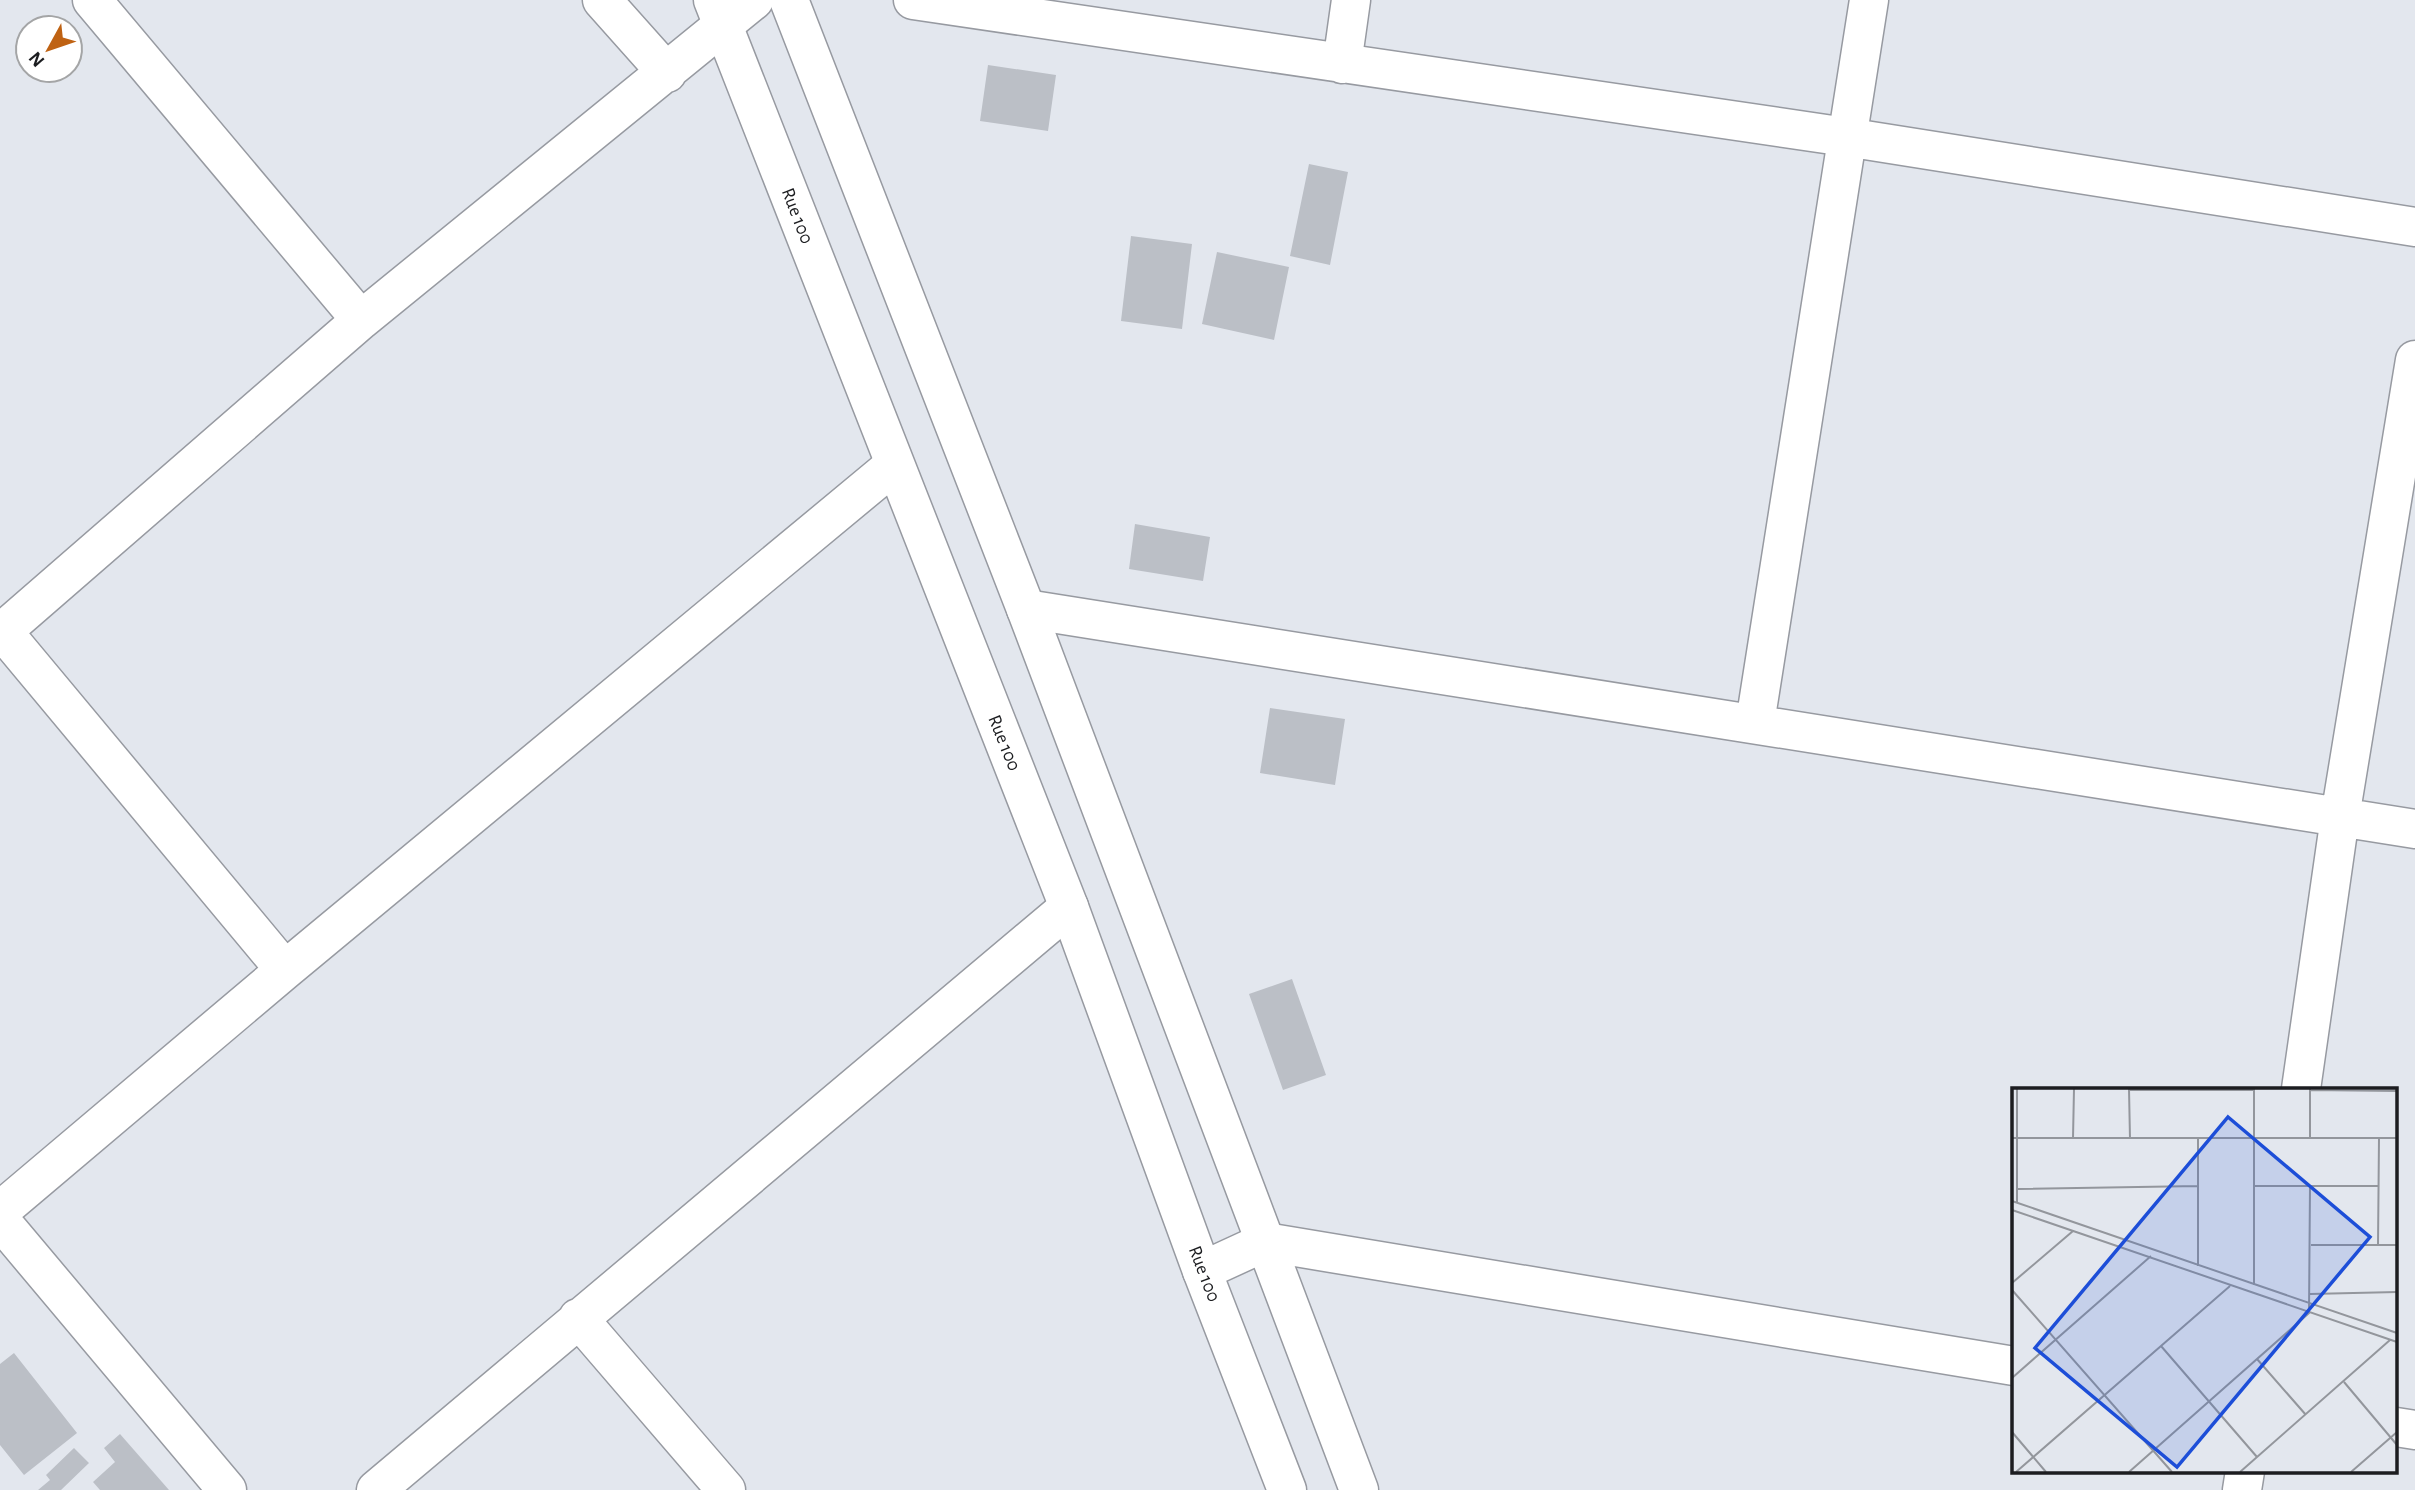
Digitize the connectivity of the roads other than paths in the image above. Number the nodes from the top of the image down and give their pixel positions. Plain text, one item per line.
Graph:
1 (92, 0) edge
2 (602, 0) edge
3 (754, 0) edge
4 (789, 0) edge
5 (913, 0) edge
6 (1351, 0) edge
7 (1870, 0) edge
8 (718, 11) edge
9 (1342, 64) junction
10 (667, 73) junction
11 (1846, 137) junction
12 (2415, 227) edge
13 (361, 320) junction
14 (2415, 360) edge
15 (894, 465) junction
16 (1026, 609) junction
17 (2, 629) edge
18 (1755, 723) junction
19 (2340, 817) junction
20 (2415, 829) edge
21 (1069, 907) junction
22 (285, 970) junction
23 (2301, 1088) edge
24 (0, 1212) edge
25 (0, 1220) edge
26 (1265, 1242) junction
27 (1202, 1271) junction
28 (578, 1318) junction
29 (2012, 1366) edge
30 (2245, 1472) edge
31 (227, 1490) edge
32 (376, 1490) edge
33 (726, 1490) edge
34 (1287, 1490) edge
35 (1359, 1490) edge
36 (2242, 1490) edge

1 - 13 street
2 - 10 street
3 - 8 street
4 - 16 street
5 - 9 street
6 - 9 street
7 - 11 street
8 - 10 street
8 - 15 street, Rue 100
9 - 11 street
10 - 13 street
11 - 12 street
11 - 18 street
13 - 17 street
14 - 19 street
15 - 21 street, Rue 100
15 - 22 street
16 - 18 street
16 - 26 street
17 - 22 street
18 - 19 street
19 - 20 street
19 - 23 street
21 - 27 street, Rue 100
21 - 28 street
22 - 24 street
25 - 31 street
26 - 27 street
26 - 29 street
26 - 35 street
27 - 34 street, Rue 100
28 - 32 street
28 - 33 street
30 - 36 street

